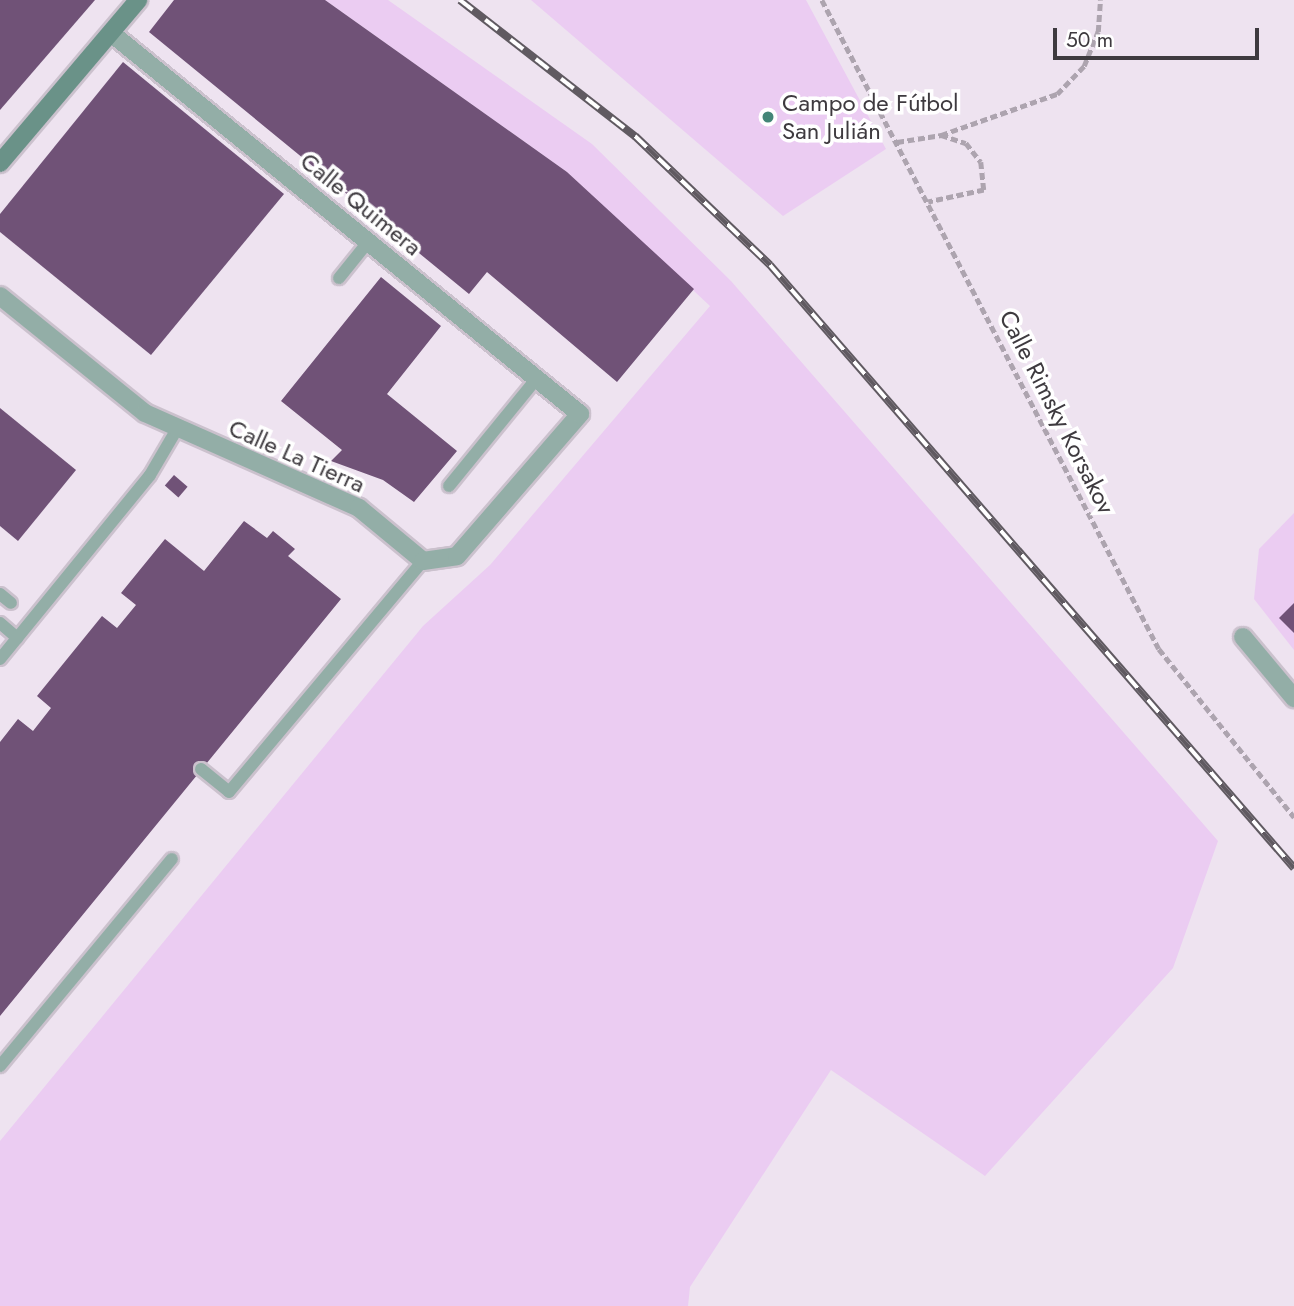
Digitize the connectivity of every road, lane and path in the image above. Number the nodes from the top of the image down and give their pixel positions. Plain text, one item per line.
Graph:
1 (138, 0) edge
2 (822, 0) edge
3 (1100, 0) edge
4 (111, 33) junction
5 (941, 135) junction
6 (897, 142) junction
7 (0, 163) edge
8 (928, 202) junction
9 (368, 242) junction
10 (339, 278) dead end
11 (0, 296) edge
12 (537, 378) junction
13 (177, 429) junction
14 (449, 486) dead end
15 (423, 561) junction
16 (0, 594) edge
17 (12, 603) dead end
18 (0, 623) edge
19 (1243, 637) dead end
20 (17, 638) junction
21 (0, 659) edge
22 (1294, 698) edge
23 (201, 769) dead end
24 (1294, 817) edge
25 (172, 859) dead end
26 (0, 1066) edge

1 - 4 street
2 - 6 path, Calle Rimsky Korsakov
3 - 5 path
4 - 7 street
4 - 9 street, Calle Quimera
5 - 6 path
5 - 8 path
6 - 8 path, Calle Rimsky Korsakov
8 - 24 path, Calle Rimsky Korsakov
9 - 10 lane
9 - 12 street, Calle Quimera
11 - 13 street, Calle La Tierra
12 - 14 lane
12 - 15 street, Calle Quimera
13 - 15 street, Calle La Tierra
13 - 20 lane
15 - 23 lane
16 - 17 lane
18 - 20 lane
19 - 22 street
20 - 21 lane
25 - 26 lane

